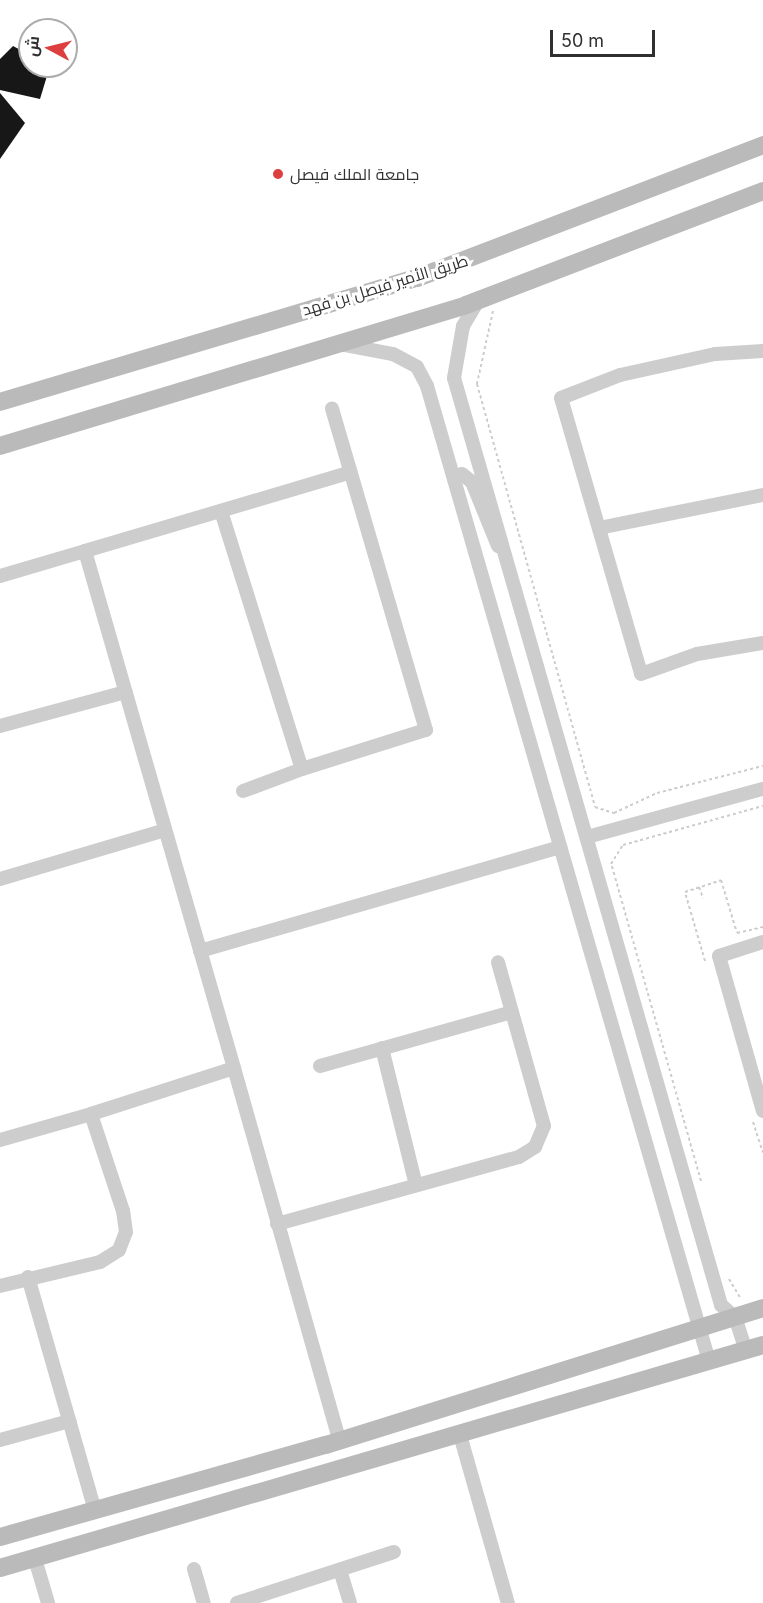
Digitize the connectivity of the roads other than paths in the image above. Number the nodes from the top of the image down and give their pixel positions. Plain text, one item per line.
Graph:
1 (763, 145) edge
2 (763, 191) edge
3 (478, 301) junction
4 (338, 343) junction
5 (763, 351) edge
6 (0, 402) edge
7 (332, 408) dead end
8 (0, 446) edge
9 (351, 472) junction
10 (454, 479) junction
11 (763, 495) edge
12 (221, 511) junction
13 (599, 528) junction
14 (85, 551) junction
15 (505, 555) junction
16 (0, 576) edge
17 (763, 643) edge
18 (125, 692) junction
19 (0, 726) edge
20 (302, 769) junction
21 (763, 789) edge
22 (243, 791) dead end
23 (165, 830) junction
24 (587, 837) junction
25 (560, 847) junction
26 (0, 879) edge
27 (763, 942) edge
28 (200, 951) junction
29 (498, 962) dead end
30 (512, 1012) junction
31 (382, 1048) junction
32 (320, 1066) dead end
33 (234, 1068) junction
34 (763, 1111) edge
35 (91, 1114) junction
36 (0, 1140) edge
37 (416, 1185) junction
38 (278, 1224) junction
39 (28, 1277) junction
40 (0, 1286) edge
41 (756, 1305) edge
42 (735, 1317) junction
43 (700, 1328) junction
44 (754, 1347) edge
45 (709, 1361) junction
46 (69, 1421) junction
47 (460, 1435) junction
48 (0, 1440) edge
49 (339, 1440) junction
50 (94, 1510) junction
51 (0, 1537) edge
52 (394, 1552) dead end
53 (35, 1559) junction
54 (0, 1568) edge
55 (194, 1569) dead end
56 (340, 1570) junction
57 (48, 1603) edge
58 (204, 1603) edge
59 (237, 1603) edge
60 (350, 1603) edge
61 (508, 1603) edge

1 - 6 main road, طريق الأمير فيصل بن فهد
2 - 3 main road
3 - 4 main road
3 - 15 street
4 - 8 main road
4 - 10 street
5 - 13 street
7 - 9 street
9 - 12 street
9 - 20 street
10 - 15 street
10 - 25 street
11 - 13 street
12 - 14 street
12 - 20 street
13 - 17 street
14 - 16 street
14 - 18 street
15 - 24 street
18 - 19 street
18 - 23 street
20 - 22 street
21 - 24 street
23 - 26 street
23 - 28 street
24 - 42 street
25 - 28 street
25 - 43 street
27 - 34 street
28 - 33 street
29 - 30 street
30 - 31 street
30 - 37 street
31 - 32 street
31 - 37 street
33 - 35 street
33 - 38 street
35 - 36 street
35 - 39 street
37 - 38 street
38 - 49 street
39 - 40 street
39 - 46 street
41 - 42 main road
42 - 43 main road
42 - 44 street
43 - 45 street
43 - 49 main road
44 - 45 main road
45 - 47 main road
46 - 48 street
46 - 50 street
47 - 53 main road
47 - 61 street
49 - 50 main road
50 - 51 main road
52 - 56 street
53 - 54 main road
53 - 57 street
55 - 58 street
56 - 59 street
56 - 60 street

